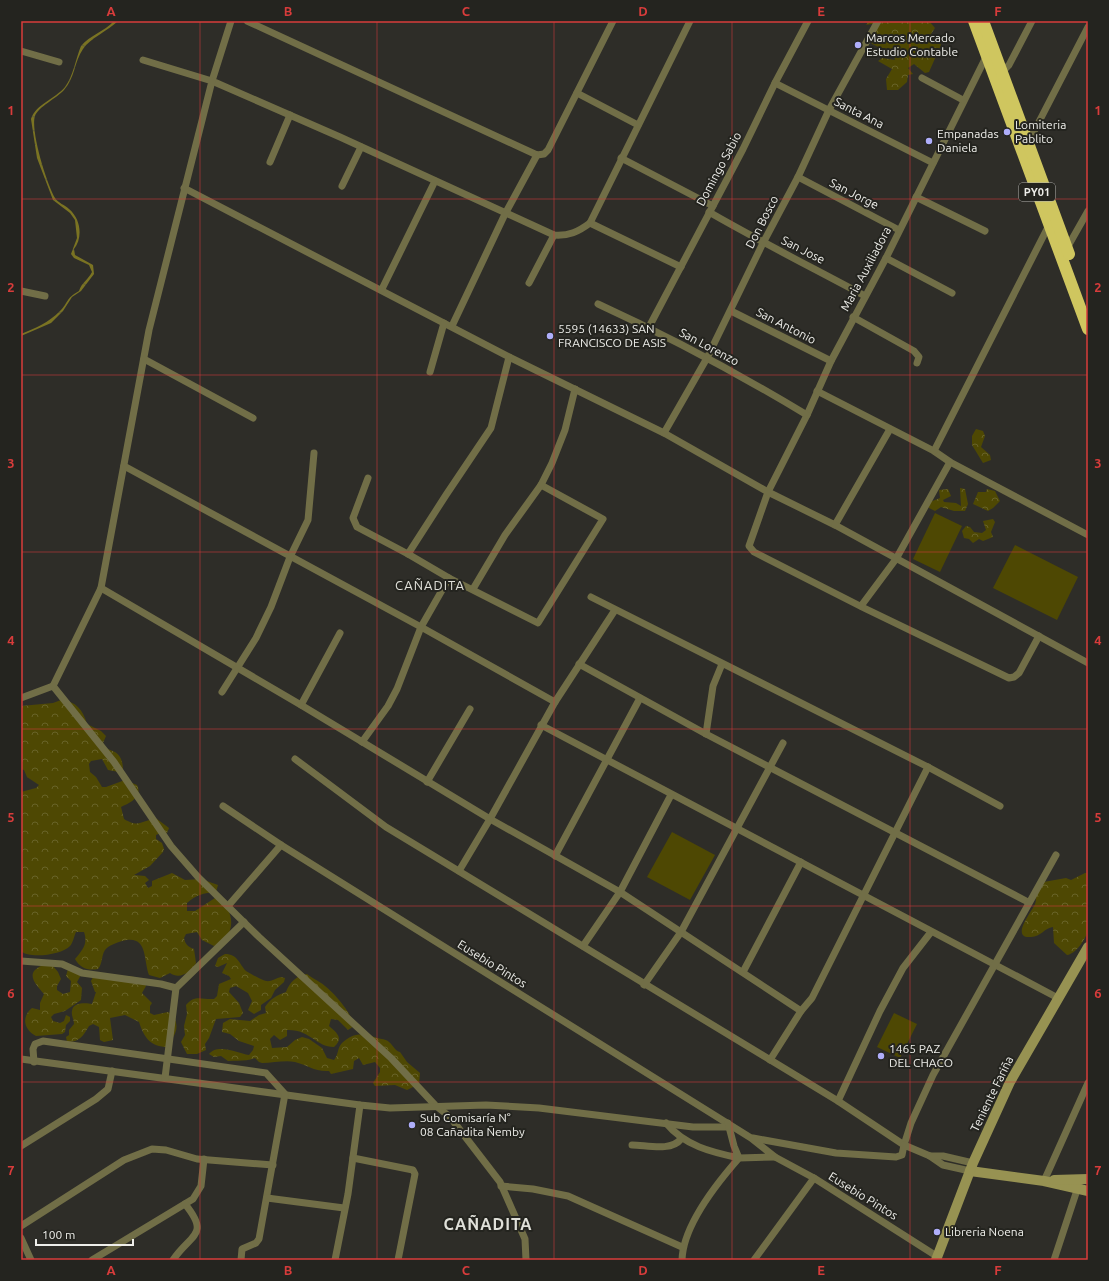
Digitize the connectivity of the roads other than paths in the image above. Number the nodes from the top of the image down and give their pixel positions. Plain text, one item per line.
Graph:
1 (231, 21) edge
2 (247, 21) edge
3 (613, 21) edge
4 (690, 21) edge
5 (808, 21) edge
6 (878, 21) edge
7 (974, 21) edge
8 (983, 21) edge
9 (1032, 21) edge
10 (1088, 27) edge
11 (21, 51) edge
12 (989, 53) junction
13 (143, 60) dead end
14 (59, 62) dead end
15 (998, 75) junction
16 (922, 78) dead end
17 (212, 81) junction
18 (774, 83) junction
19 (577, 93) junction
20 (963, 100) junction
21 (829, 110) junction
22 (290, 115) junction
23 (638, 125) junction
24 (1028, 143) junction
25 (361, 147) junction
26 (537, 155) junction
27 (621, 158) junction
28 (270, 162) dead end
29 (933, 163) junction
30 (798, 177) junction
31 (435, 181) junction
32 (342, 186) dead end
33 (184, 188) junction
34 (916, 197) junction
35 (711, 209) junction
36 (1088, 211) edge
37 (505, 214) junction
38 (590, 223) junction
39 (1049, 225) junction
40 (899, 230) junction
41 (985, 231) dead end
42 (554, 234) junction
43 (763, 243) junction
44 (1067, 248) junction
45 (886, 258) junction
46 (681, 267) junction
47 (529, 282) dead end
48 (382, 289) junction
49 (21, 291) edge
50 (952, 293) dead end
51 (46, 296) dead end
52 (865, 296) junction
53 (598, 304) dead end
54 (1088, 307) edge
55 (731, 311) junction
56 (853, 317) junction
57 (444, 322) junction
58 (452, 326) junction
59 (649, 327) junction
60 (1088, 329) edge
61 (509, 357) junction
62 (707, 358) junction
63 (144, 359) junction
64 (831, 361) junction
65 (918, 363) dead end
66 (430, 372) dead end
67 (575, 389) junction
68 (817, 391) junction
69 (807, 415) junction
70 (253, 418) dead end
71 (890, 429) junction
72 (664, 433) junction
73 (934, 450) junction
74 (314, 453) dead end
75 (950, 462) junction
76 (124, 466) junction
77 (368, 478) dead end
78 (541, 485) junction
79 (768, 492) junction
80 (835, 525) junction
81 (1088, 535) edge
82 (408, 554) junction
83 (290, 557) junction
84 (896, 559) junction
85 (448, 578) junction
86 (101, 588) junction
87 (473, 590) junction
88 (591, 597) dead end
89 (861, 606) junction
90 (615, 610) junction
91 (421, 627) junction
92 (340, 633) dead end
93 (1039, 636) junction
94 (1088, 663) edge
95 (579, 664) junction
96 (722, 664) junction
97 (237, 669) junction
98 (53, 686) junction
99 (222, 692) dead end
100 (21, 698) edge
101 (640, 698) junction
102 (555, 702) junction
103 (301, 705) junction
104 (470, 709) dead end
105 (541, 725) junction
106 (706, 734) junction
107 (362, 742) junction
108 (782, 743) dead end
109 (295, 759) dead end
110 (606, 760) junction
111 (770, 766) junction
112 (928, 767) junction
113 (427, 782) junction
114 (671, 795) junction
115 (223, 806) dead end
116 (1000, 806) dead end
117 (490, 819) junction
118 (736, 827) junction
119 (897, 832) junction
120 (281, 845) junction
121 (1056, 855) dead end
122 (555, 856) junction
123 (801, 862) junction
124 (459, 871) junction
125 (620, 892) junction
126 (864, 894) junction
127 (1028, 902) junction
128 (228, 906) junction
129 (244, 922) junction
130 (681, 932) junction
131 (931, 932) junction
132 (583, 946) junction
133 (1088, 947) edge
134 (21, 961) edge
135 (994, 963) junction
136 (743, 972) junction
137 (644, 985) junction
138 (176, 988) junction
139 (1058, 998) junction
140 (801, 1011) junction
141 (167, 1058) junction
142 (21, 1059) edge
143 (770, 1060) junction
144 (34, 1062) junction
145 (112, 1071) junction
146 (165, 1078) junction
147 (1088, 1083) edge
148 (285, 1094) junction
149 (1081, 1097) junction
150 (838, 1101) junction
151 (1088, 1102) edge
152 (360, 1105) junction
153 (435, 1105) junction
154 (666, 1123) junction
155 (728, 1125) junction
156 (751, 1138) junction
157 (681, 1139) junction
158 (904, 1144) junction
159 (632, 1145) dead end
160 (21, 1146) edge
161 (775, 1157) junction
162 (353, 1158) junction
163 (739, 1158) junction
164 (204, 1159) junction
165 (273, 1165) junction
166 (972, 1167) junction
167 (814, 1178) junction
168 (1084, 1179) edge
169 (1044, 1181) junction
170 (501, 1186) junction
171 (1083, 1190) edge
172 (267, 1198) junction
173 (185, 1204) junction
174 (344, 1208) junction
175 (21, 1226) edge
176 (21, 1238) edge
177 (682, 1247) junction
178 (937, 1258) edge
179 (31, 1260) edge
180 (92, 1260) edge
181 (173, 1260) edge
182 (241, 1260) edge
183 (335, 1260) edge
184 (398, 1260) edge
185 (526, 1260) edge
186 (682, 1260) edge
187 (754, 1260) edge
188 (1054, 1260) edge

1 - 17 street
2 - 26 street
3 - 19 street
4 - 23 street
5 - 18 street, Domingo Sabio
6 - 21 street, Don Bosco
7 - 12 highway, PY01
8 - 12 highway, PY01
9 - 15 street
10 - 24 street
11 - 14 street
12 - 15 highway, PY01
12 - 20 street, Maria Auxiliadora
13 - 17 street
15 - 24 highway, PY01
15 - 39 highway, PY01
16 - 20 street
17 - 22 street
17 - 33 street
18 - 21 street, Santa Ana
18 - 35 street, Domingo Sabio
19 - 23 street
19 - 26 street
20 - 29 street, Maria Auxiliadora
21 - 29 street, Santa Ana
21 - 30 street, Don Bosco
22 - 25 street
22 - 28 street
23 - 27 street
24 - 44 highway, PY01
25 - 31 street
25 - 32 street
26 - 37 street
27 - 35 street, San Jose
27 - 38 street
29 - 34 street, Maria Auxiliadora
30 - 40 street, San Jorge
30 - 43 street, Don Bosco
31 - 37 street
31 - 48 street
33 - 48 street
33 - 63 street
34 - 40 street, Maria Auxiliadora
34 - 41 street
35 - 43 street, San Jose
35 - 46 street, Domingo Sabio
36 - 44 street
37 - 42 street
37 - 58 street
38 - 42 street
38 - 46 street
39 - 60 highway, PY01
39 - 73 street
40 - 45 street, Maria Auxiliadora
42 - 47 street
43 - 52 street, San Jose
43 - 55 street, Don Bosco
44 - 54 highway, PY01
45 - 50 street
45 - 52 street, Maria Auxiliadora
46 - 59 street, Domingo Sabio
48 - 57 street
49 - 51 street
52 - 56 street, Maria Auxiliadora
53 - 59 street, San Lorenzo
55 - 62 street, Don Bosco
55 - 64 street, San Antonio
56 - 64 street, Maria Auxiliadora
56 - 65 street
57 - 58 street
57 - 66 street
58 - 61 street
59 - 62 street, San Lorenzo
61 - 67 street
61 - 82 street
62 - 69 street, San Lorenzo
62 - 72 street, Don Bosco
63 - 70 street
63 - 76 street
64 - 68 street, Maria Auxiliadora
67 - 72 street
67 - 78 street
68 - 69 street, Maria Auxiliadora
68 - 71 street
69 - 79 street, Maria Auxiliadora
71 - 73 street
71 - 80 street
72 - 79 street
73 - 75 street
74 - 83 street
75 - 81 street
75 - 84 street
76 - 83 street
76 - 86 street
77 - 82 street
78 - 87 street
78 - 87 street
79 - 80 street
79 - 89 street, Maria Auxiliadora
80 - 84 street
82 - 85 street
83 - 91 street
83 - 97 street
84 - 89 street
84 - 93 street
85 - 87 street
85 - 91 street
86 - 97 street
86 - 98 street
88 - 90 street
89 - 93 street, Maria Auxiliadora
90 - 95 street
90 - 96 street
91 - 102 street
91 - 107 street
92 - 103 street
93 - 94 street
95 - 101 street
95 - 102 street
96 - 106 street
96 - 112 street
97 - 99 street
97 - 103 street
98 - 100 street
98 - 128 street
101 - 106 street
101 - 110 street
102 - 105 street
103 - 107 street
104 - 113 street
105 - 110 street
105 - 117 street
106 - 111 street
107 - 113 street
108 - 111 street
109 - 124 street
110 - 114 street
110 - 122 street
111 - 118 street
111 - 119 street
112 - 116 street
112 - 119 street
113 - 117 street
114 - 118 street
114 - 125 street
115 - 120 street, Eusebio Pintos
117 - 122 street
117 - 124 street
118 - 123 street
118 - 130 street
119 - 126 street
119 - 127 street
120 - 128 street
120 - 155 street, Eusebio Pintos
121 - 127 street
122 - 125 street
123 - 126 street
123 - 136 street
124 - 132 street
125 - 130 street
125 - 132 street
126 - 131 street
126 - 140 street
127 - 135 street
128 - 129 street
129 - 138 street
129 - 153 street
130 - 136 street
130 - 137 street
131 - 135 street
131 - 150 street
132 - 137 street
133 - 139 street, Teniente Fariña
134 - 138 street
135 - 139 street
135 - 158 street
136 - 140 street
137 - 143 street
138 - 141 street
139 - 166 street, Teniente Fariña
140 - 143 street
141 - 144 street
141 - 146 street
141 - 148 street
142 - 144 street
143 - 150 street
144 - 145 street
145 - 146 street
145 - 160 street
146 - 148 street
147 - 149 street
148 - 152 street
148 - 165 street
149 - 151 street
149 - 169 street
150 - 158 street
152 - 153 street
152 - 162 street
153 - 154 street
153 - 170 street
154 - 155 street
154 - 157 street
155 - 156 street, Eusebio Pintos
155 - 163 street
156 - 158 street
156 - 161 street, Eusebio Pintos
157 - 159 street
157 - 163 street
158 - 166 street
161 - 163 street
161 - 167 street, Eusebio Pintos
162 - 174 street
162 - 184 street
163 - 177 street
164 - 165 street
164 - 173 street
164 - 175 street
165 - 172 street
166 - 169 street
166 - 178 street, Teniente Fariña
167 - 178 street, Eusebio Pintos
167 - 187 street
168 - 169 street
168 - 171 street
169 - 171 street
170 - 177 street
170 - 185 street
171 - 188 street
172 - 174 street
172 - 182 street
173 - 180 street
173 - 181 street
174 - 183 street
176 - 179 street
177 - 186 street

